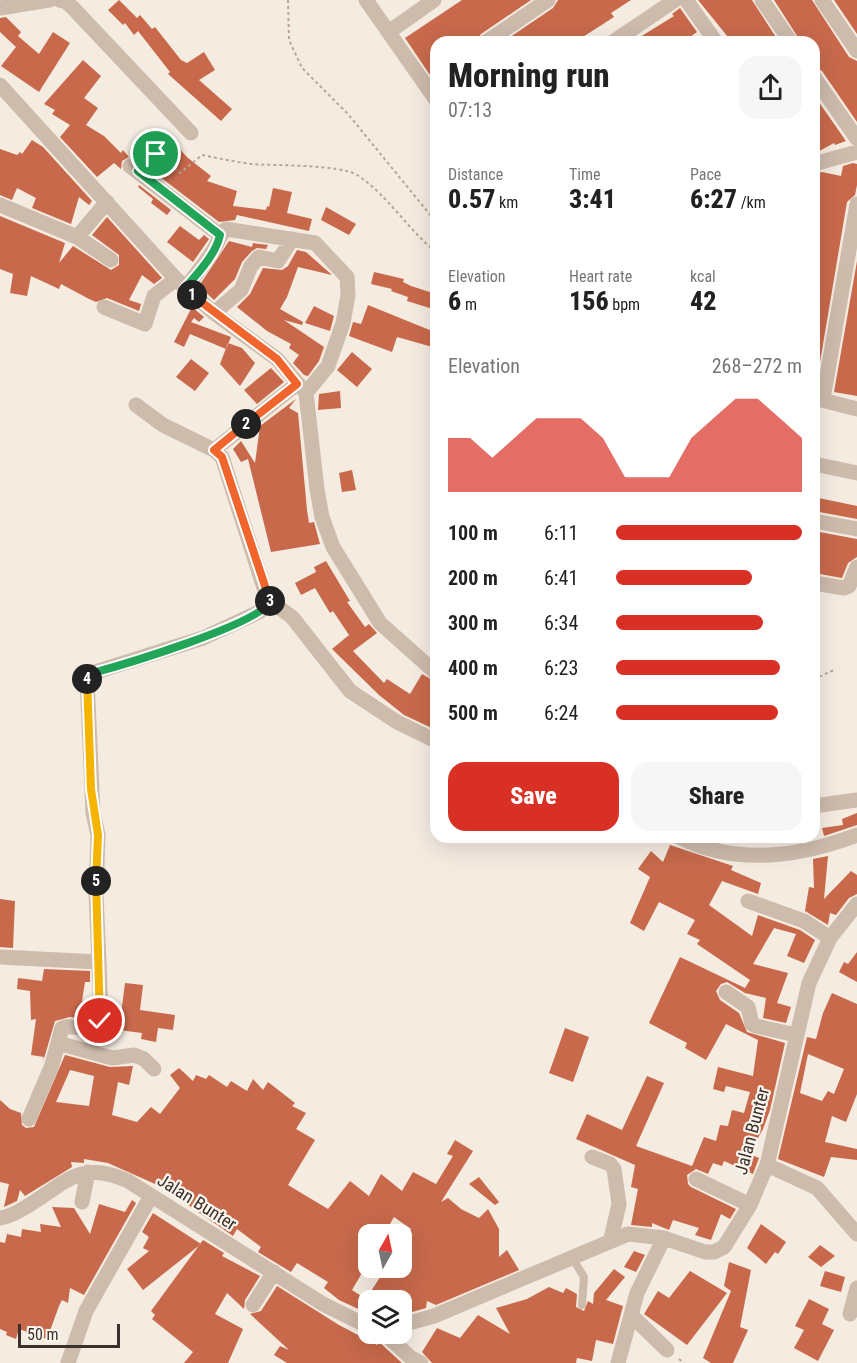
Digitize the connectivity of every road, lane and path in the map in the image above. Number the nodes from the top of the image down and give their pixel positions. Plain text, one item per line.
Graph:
1 (49, 0) edge
2 (59, 0) edge
3 (288, 0) edge
4 (366, 0) edge
5 (434, 0) edge
6 (548, 0) edge
7 (675, 0) edge
8 (686, 0) edge
9 (762, 0) edge
10 (822, 0) edge
11 (0, 8) edge
12 (390, 31) junction
13 (495, 36) edge
14 (633, 36) edge
15 (712, 36) edge
16 (786, 36) edge
17 (857, 51) edge
18 (430, 80) edge
19 (0, 85) edge
20 (820, 86) edge
21 (191, 133) dead end
22 (857, 139) edge
23 (857, 152) edge
24 (820, 162) edge
25 (134, 168) joint
26 (107, 202) junction
27 (857, 204) edge
28 (0, 205) edge
29 (430, 215) edge
30 (220, 235) junction
31 (77, 237) junction
32 (292, 239) junction
33 (430, 246) edge
34 (111, 260) dead end
35 (180, 283) junction
36 (104, 307) dead end
37 (214, 313) junction
38 (302, 388) junction
39 (820, 393) edge
40 (820, 398) edge
41 (136, 405) dead end
42 (857, 409) edge
43 (214, 450) junction
44 (820, 465) edge
45 (857, 473) edge
46 (820, 522) edge
47 (857, 529) edge
48 (857, 567) edge
49 (820, 584) edge
50 (271, 602) junction
51 (430, 668) edge
52 (834, 670) dead end
53 (820, 676) edge
54 (430, 738) edge
55 (857, 800) edge
56 (820, 805) edge
57 (857, 834) edge
58 (694, 843) edge
59 (748, 901) dead end
60 (857, 904) edge
61 (830, 938) junction
62 (0, 957) edge
63 (99, 962) junction
64 (726, 992) dead end
65 (796, 1035) junction
66 (58, 1042) junction
67 (154, 1069) dead end
68 (30, 1119) dead end
69 (592, 1157) dead end
70 (767, 1165) junction
71 (88, 1172) junction
72 (696, 1179) dead end
73 (151, 1196) junction
74 (82, 1202) dead end
75 (750, 1205) junction
76 (0, 1218) edge
77 (857, 1234) edge
78 (664, 1238) junction
79 (611, 1239) junction
80 (573, 1258) junction
81 (274, 1272) junction
82 (857, 1288) edge
83 (253, 1305) dead end
84 (582, 1305) dead end
85 (850, 1314) dead end
86 (631, 1315) junction
87 (358, 1322) edge
88 (412, 1322) edge
89 (395, 1344) edge
90 (667, 1350) dead end
91 (413, 1361) edge
92 (68, 1363) edge
93 (618, 1363) edge

1 - 11 street
2 - 21 street
3 - 29 path
4 - 12 street
5 - 12 street
6 - 13 street
7 - 14 street
8 - 15 street
9 - 16 street
10 - 17 street
12 - 18 street
19 - 26 street
20 - 22 street
23 - 24 street
25 - 30 street
25 - 33 path
26 - 31 street
26 - 35 street
27 - 39 street
28 - 31 street
30 - 32 street
30 - 35 street
31 - 34 street
32 - 37 street
32 - 38 street
35 - 36 street
35 - 37 street
37 - 38 street
38 - 43 street
38 - 51 street
40 - 42 street
41 - 43 street
43 - 50 street
44 - 45 street
46 - 47 street
48 - 49 street
50 - 54 street
50 - 63 street
52 - 53 path
55 - 56 street
57 - 58 street
59 - 61 street
60 - 61 street, Jalan Bunter
61 - 65 street, Jalan Bunter
62 - 63 street
63 - 66 street
64 - 65 street
65 - 70 street, Jalan Bunter
66 - 67 street
66 - 68 street
69 - 79 street
70 - 75 street, Jalan Bunter
70 - 77 street
71 - 73 street, Jalan Bunter
71 - 74 street
71 - 76 street
72 - 75 street
73 - 81 street, Jalan Bunter
73 - 92 street
75 - 78 street, Jalan Bunter
78 - 79 street, Jalan Bunter
78 - 86 street
79 - 80 street, Jalan Bunter
80 - 84 lane
80 - 88 street, Jalan Bunter
81 - 83 street
81 - 87 street, Jalan Bunter
82 - 85 street
86 - 90 street
86 - 93 street
89 - 91 street

